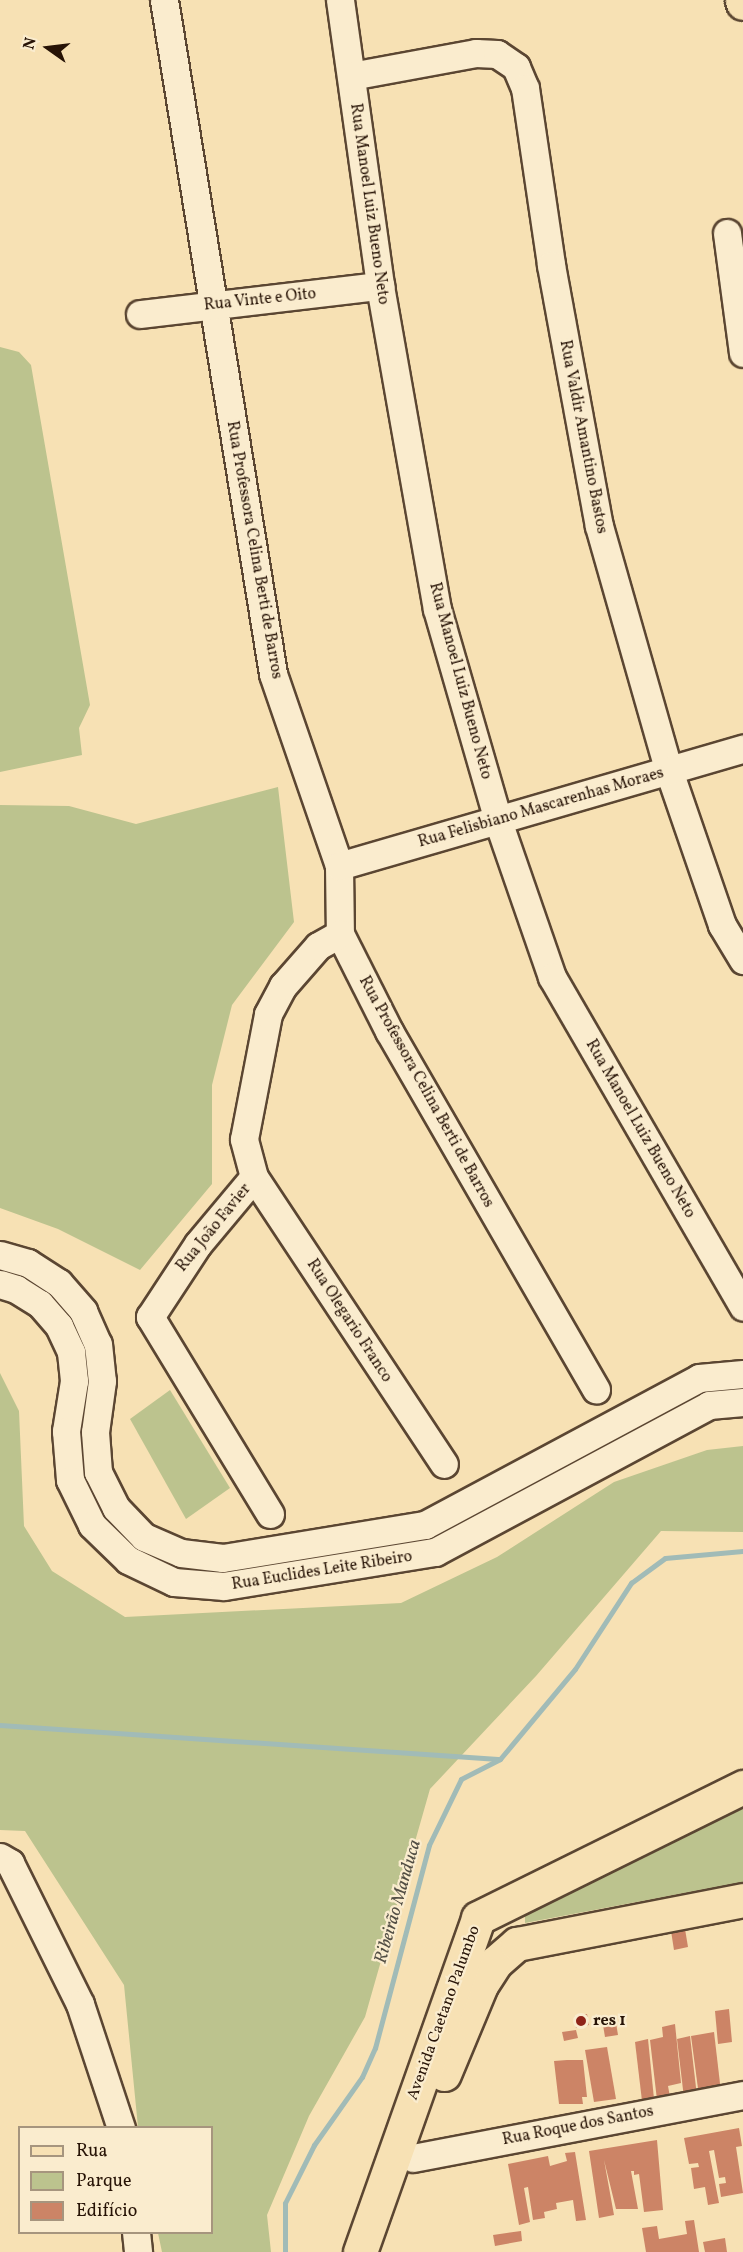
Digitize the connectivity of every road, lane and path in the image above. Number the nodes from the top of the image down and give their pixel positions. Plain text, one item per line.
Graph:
1 (164, 0) edge
2 (340, 0) edge
3 (351, 76) junction
4 (727, 233) dead end
5 (380, 286) junction
6 (213, 305) junction
7 (140, 314) dead end
8 (743, 353) edge
9 (743, 749) edge
10 (669, 771) junction
11 (498, 821) junction
12 (339, 866) junction
13 (340, 934) junction
14 (743, 960) edge
15 (254, 1177) junction
16 (0, 1255) edge
17 (0, 1284) edge
18 (743, 1307) edge
19 (743, 1374) edge
20 (596, 1389) dead end
21 (743, 1402) edge
22 (444, 1464) dead end
23 (452, 1511) junction
24 (270, 1514) dead end
25 (466, 1536) junction
26 (743, 1787) edge
27 (0, 1857) edge
28 (743, 1900) edge
29 (743, 2095) edge
30 (121, 2126) edge
31 (413, 2158) junction
32 (136, 2234) edge
33 (138, 2252) edge
34 (360, 2252) edge
35 (384, 2252) edge

1 - 6 street, Rua Professora Celina Berti de Barros
2 - 3 street, Rua Manoel Luiz Bueno Neto
3 - 5 street, Rua Manoel Luiz Bueno Neto
3 - 10 street, Rua Valdir Amantino Bastos
4 - 8 street
5 - 6 street, Rua Vinte e Oito
5 - 11 street, Rua Manoel Luiz Bueno Neto
6 - 7 street, Rua Vinte e Oito
6 - 12 street, Rua Professora Celina Berti de Barros
9 - 10 street, Rua Felisbiano Mascarenhas Moraes
10 - 11 street, Rua Felisbiano Mascarenhas Moraes
10 - 14 street, Rua Valdir Amantino Bastos
11 - 12 street, Rua Felisbiano Mascarenhas Moraes
11 - 18 street, Rua Manoel Luiz Bueno Neto
12 - 13 street, Rua Professora Celina Berti de Barros
13 - 15 street, Rua João Favier
13 - 20 street, Rua Professora Celina Berti de Barros
15 - 22 street, Rua Olegario Franco
15 - 24 street, Rua João Favier
16 - 23 street, Rua Euclides Leite Ribeiro
17 - 25 street, Rua Euclides Leite Ribeiro
19 - 23 street, Rua Euclides Leite Ribeiro
21 - 25 street, Rua Euclides Leite Ribeiro
23 - 25 street
26 - 34 main road, Avenida Caetano Palumbo
27 - 30 street
28 - 31 main road, Avenida Caetano Palumbo
29 - 31 street, Rua Roque dos Santos
31 - 35 main road, Avenida Caetano Palumbo
32 - 33 street

